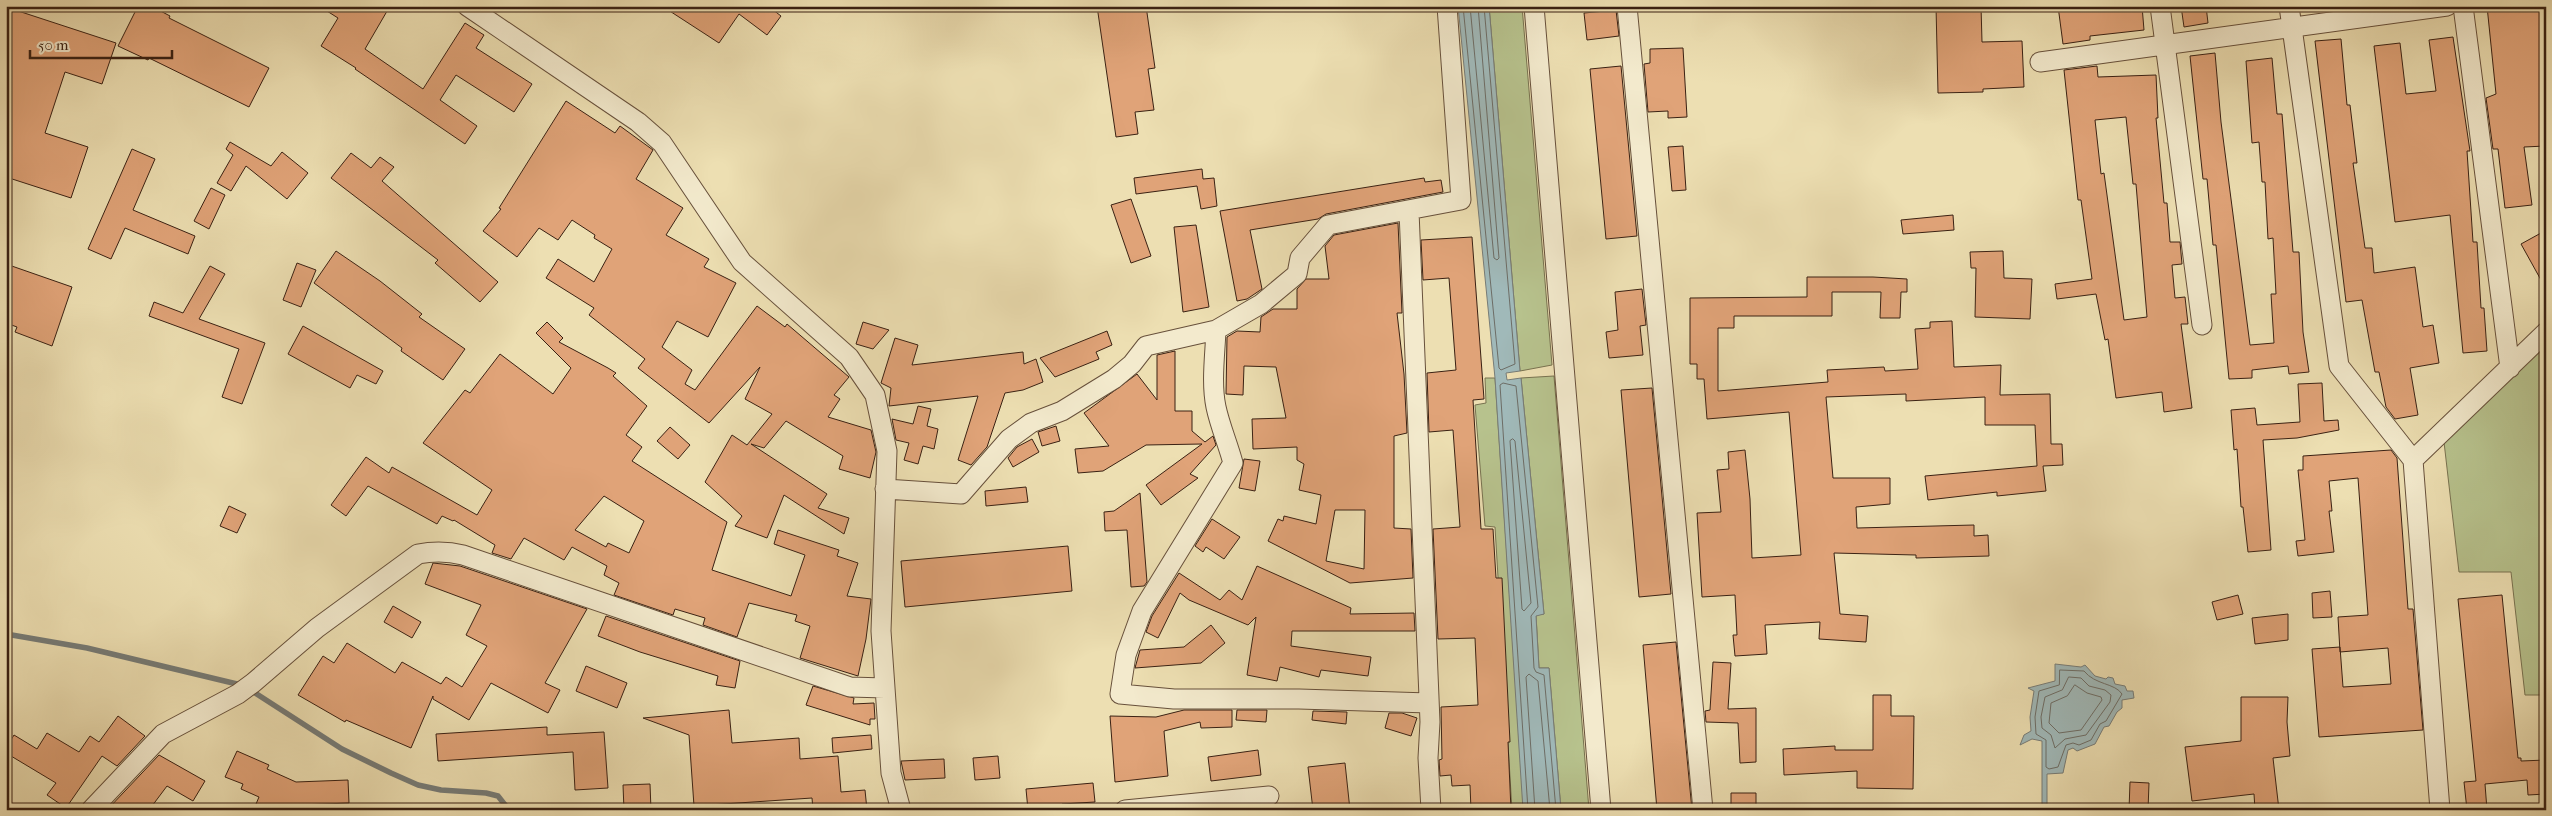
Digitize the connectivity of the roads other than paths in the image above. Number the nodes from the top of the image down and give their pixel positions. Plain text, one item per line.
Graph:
1 (467, 6) edge
2 (1447, 6) edge
3 (1534, 6) edge
4 (1627, 6) edge
5 (2160, 6) edge
6 (2289, 6) edge
7 (2447, 6) edge
8 (2463, 6) edge
9 (2292, 28) junction
10 (2166, 45) junction
11 (2040, 62) dead end
12 (1409, 211) junction
13 (2202, 325) dead end
14 (1216, 330) junction
15 (2546, 332) edge
16 (2510, 368) junction
17 (2413, 460) junction
18 (885, 489) junction
19 (885, 688) junction
20 (1429, 703) junction
21 (1269, 796) dead end
22 (91, 810) edge
23 (901, 810) edge
24 (1125, 810) edge
25 (1431, 810) edge
26 (1601, 810) edge
27 (1703, 810) edge
28 (2440, 810) edge

1 - 18 street
2 - 12 street
3 - 26 street
4 - 27 street
5 - 10 street
6 - 9 street
7 - 9 street
8 - 16 street
9 - 10 street
9 - 17 street
10 - 11 street
10 - 13 street
12 - 14 street
12 - 20 street
14 - 18 street
14 - 20 street
15 - 16 street
16 - 17 street
17 - 28 street
18 - 19 street
19 - 22 street
19 - 23 street
20 - 25 street
21 - 24 street

